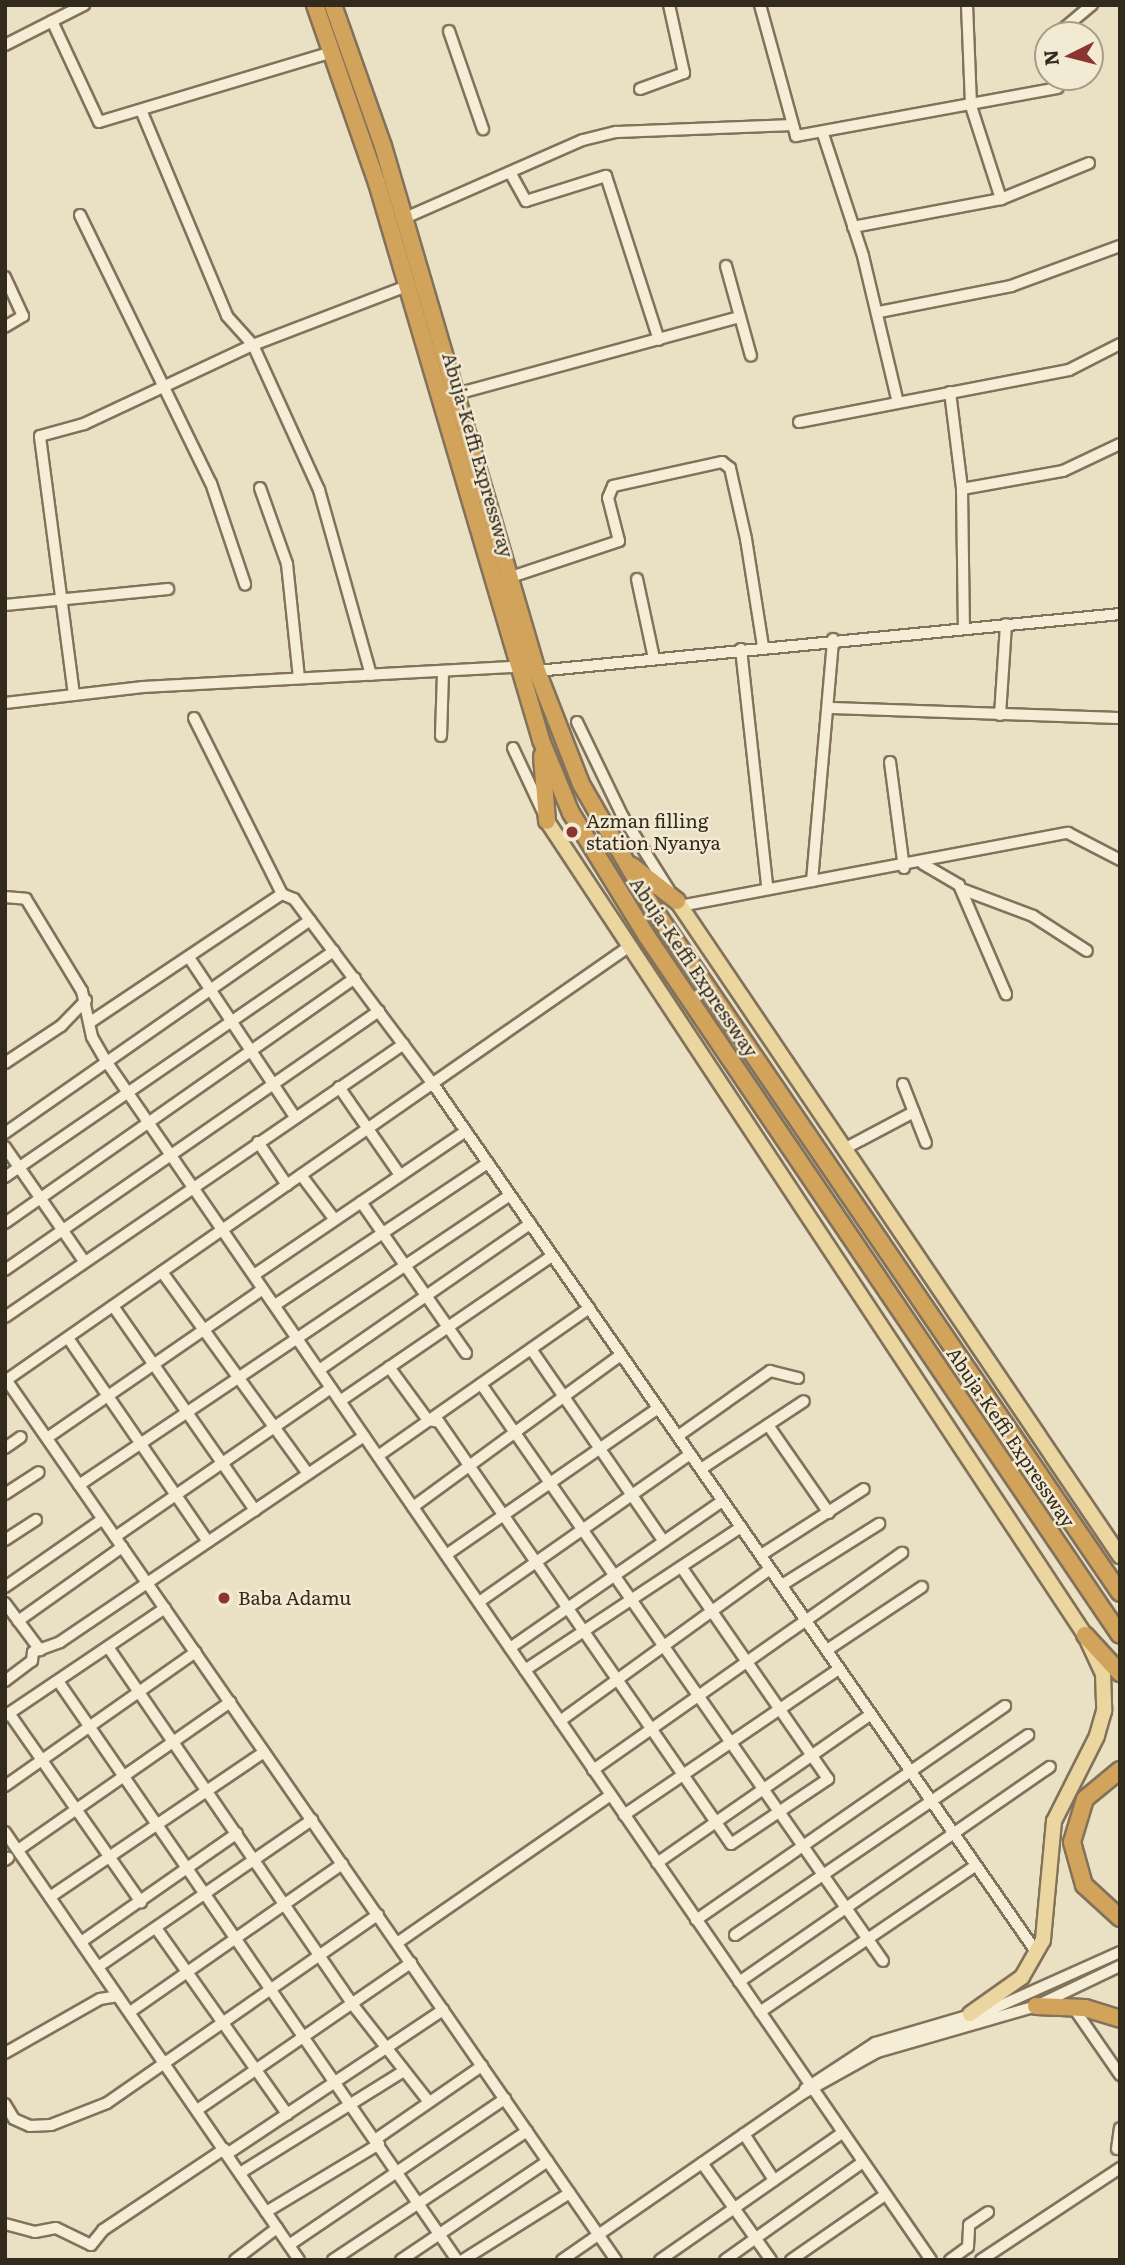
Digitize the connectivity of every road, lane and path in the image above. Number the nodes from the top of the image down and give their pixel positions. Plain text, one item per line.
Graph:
1 (315, 5) edge
2 (333, 5) edge
3 (669, 5) edge
4 (760, 5) edge
5 (967, 5) edge
6 (1092, 5) edge
7 (78, 6) edge
8 (52, 21) junction
9 (1073, 21) edge
10 (449, 31) dead end
11 (5, 45) edge
12 (333, 52) junction
13 (640, 89) dead end
14 (1044, 91) edge
15 (971, 106) junction
16 (141, 110) junction
17 (788, 125) junction
18 (483, 129) dead end
19 (823, 134) junction
20 (1089, 163) dead end
21 (511, 174) junction
22 (1001, 199) junction
23 (80, 215) dead end
24 (405, 218) junction
25 (853, 227) junction
26 (1120, 246) edge
27 (726, 267) dead end
28 (5, 277) edge
29 (407, 286) junction
30 (878, 312) junction
31 (740, 317) junction
32 (5, 327) edge
33 (659, 340) junction
34 (1120, 344) edge
35 (253, 345) junction
36 (751, 356) dead end
37 (162, 391) junction
38 (950, 392) junction
39 (456, 394) junction
40 (897, 399) junction
41 (799, 422) dead end
42 (1120, 444) edge
43 (260, 488) dead end
44 (962, 489) junction
45 (509, 578) junction
46 (637, 579) dead end
47 (245, 584) dead end
48 (168, 589) dead end
49 (59, 600) junction
50 (5, 605) edge
51 (1120, 614) edge
52 (1006, 624) junction
53 (964, 627) junction
54 (833, 639) junction
55 (764, 646) junction
56 (741, 649) junction
57 (654, 658) junction
58 (518, 667) junction
59 (443, 671) junction
60 (537, 671) junction
61 (371, 675) junction
62 (299, 678) junction
63 (74, 695) junction
64 (5, 703) edge
65 (830, 708) junction
66 (1000, 715) junction
67 (194, 718) dead end
68 (1120, 718) edge
69 (577, 722) dead end
70 (441, 736) dead end
71 (541, 740) junction
72 (513, 748) dead end
73 (890, 762) dead end
74 (547, 821) junction
75 (618, 852) junction
76 (1120, 860) edge
77 (923, 864) junction
78 (904, 869) junction
79 (812, 881) junction
80 (959, 885) junction
81 (767, 886) junction
82 (282, 894) junction
83 (5, 897) edge
84 (678, 904) junction
85 (310, 920) junction
86 (627, 948) junction
87 (334, 951) junction
88 (1087, 951) dead end
89 (190, 959) junction
90 (355, 978) junction
91 (210, 989) junction
92 (1006, 994) dead end
93 (86, 1000) junction
94 (379, 1011) junction
95 (92, 1021) junction
96 (232, 1021) junction
97 (403, 1044) junction
98 (254, 1053) junction
99 (106, 1061) junction
100 (5, 1063) edge
101 (433, 1084) junction
102 (903, 1084) dead end
103 (275, 1086) junction
104 (339, 1087) junction
105 (130, 1093) junction
106 (914, 1112) junction
107 (295, 1117) junction
108 (149, 1121) junction
109 (368, 1129) junction
110 (466, 1131) junction
111 (5, 1133) edge
112 (258, 1142) junction
113 (926, 1143) dead end
114 (5, 1147) edge
115 (844, 1149) junction
116 (172, 1156) junction
117 (488, 1163) junction
118 (20, 1167) junction
119 (301, 1175) junction
120 (400, 1175) junction
121 (5, 1177) edge
122 (287, 1185) junction
123 (193, 1186) junction
124 (510, 1195) junction
125 (42, 1199) junction
126 (361, 1202) junction
127 (335, 1220) junction
128 (5, 1223) edge
129 (530, 1224) junction
130 (64, 1229) junction
131 (222, 1229) junction
132 (383, 1233) junction
133 (552, 1256) junction
134 (84, 1261) junction
135 (404, 1265) junction
136 (5, 1270) edge
137 (162, 1272) junction
138 (254, 1275) junction
139 (263, 1289) junction
140 (426, 1296) junction
141 (275, 1305) junction
142 (113, 1306) junction
143 (589, 1308) junction
144 (5, 1317) edge
145 (448, 1327) junction
146 (205, 1331) junction
147 (297, 1337) junction
148 (68, 1338) junction
149 (531, 1349) junction
150 (466, 1353) dead end
151 (621, 1355) junction
152 (156, 1365) junction
153 (389, 1367) junction
154 (319, 1370) junction
155 (798, 1378) dead end
156 (240, 1379) junction
157 (6, 1380) edge
158 (481, 1384) junction
159 (331, 1388) junction
160 (108, 1398) junction
161 (564, 1398) junction
162 (340, 1401) junction
163 (804, 1401) dead end
164 (658, 1408) junction
165 (189, 1413) junction
166 (428, 1420) junction
167 (768, 1425) junction
168 (272, 1428) junction
169 (516, 1433) junction
170 (364, 1436) junction
171 (678, 1436) junction
172 (21, 1437) dead end
173 (47, 1438) junction
174 (139, 1445) junction
175 (599, 1447) junction
176 (5, 1448) edge
177 (690, 1454) junction
178 (378, 1456) junction
179 (224, 1462) junction
180 (470, 1466) junction
181 (701, 1469) junction
182 (39, 1472) dead end
183 (308, 1474) junction
184 (550, 1480) junction
185 (79, 1485) junction
186 (864, 1489) dead end
187 (5, 1494) edge
188 (632, 1495) junction
189 (174, 1496) junction
190 (722, 1500) junction
191 (413, 1507) junction
192 (255, 1510) junction
193 (503, 1513) junction
194 (828, 1513) junction
195 (103, 1519) junction
196 (36, 1520) dead end
197 (879, 1524) dead end
198 (741, 1527) junction
199 (584, 1529) junction
200 (115, 1537) junction
201 (5, 1539) edge
202 (663, 1541) junction
203 (208, 1542) junction
204 (122, 1547) junction
205 (902, 1553) dead end
206 (446, 1555) junction
207 (761, 1555) junction
208 (1120, 1556) edge
209 (537, 1562) junction
210 (681, 1567) junction
211 (770, 1569) junction
212 (615, 1573) junction
213 (147, 1582) junction
214 (782, 1585) junction
215 (5, 1587) edge
216 (922, 1587) dead end
217 (1120, 1593) edge
218 (633, 1599) junction
219 (478, 1602) junction
220 (5, 1603) edge
221 (568, 1607) junction
222 (165, 1608) junction
223 (713, 1613) junction
224 (806, 1618) junction
225 (19, 1621) junction
226 (585, 1632) junction
227 (1085, 1635) junction
228 (1120, 1635) edge
229 (108, 1647) junction
230 (510, 1648) junction
231 (667, 1648) junction
232 (40, 1650) junction
233 (827, 1650) junction
234 (195, 1652) junction
235 (746, 1660) junction
236 (839, 1669) junction
237 (525, 1670) junction
238 (1120, 1673) edge
239 (5, 1681) edge
240 (58, 1681) junction
241 (618, 1681) junction
242 (138, 1691) junction
243 (698, 1694) junction
244 (230, 1702) junction
245 (1005, 1706) dead end
246 (780, 1707) junction
247 (7, 1715) edge
248 (870, 1715) junction
249 (560, 1721) junction
250 (90, 1725) junction
251 (650, 1729) junction
252 (1028, 1735) dead end
253 (730, 1740) junction
254 (171, 1742) junction
255 (264, 1752) junction
256 (812, 1753) junction
257 (43, 1759) junction
258 (1050, 1767) dead end
259 (909, 1769) junction
260 (1120, 1769) edge
261 (593, 1770) junction
262 (126, 1773) junction
263 (683, 1773) junction
264 (5, 1786) edge
265 (762, 1788) junction
266 (205, 1789) junction
267 (611, 1795) junction
268 (931, 1800) junction
269 (75, 1809) junction
270 (780, 1813) junction
271 (624, 1815) junction
272 (312, 1820) junction
273 (158, 1821) junction
274 (715, 1821) junction
275 (5, 1832) edge
276 (237, 1833) junction
277 (954, 1833) junction
278 (802, 1845) junction
279 (18, 1850) junction
280 (107, 1857) junction
281 (256, 1860) junction
282 (657, 1863) junction
283 (342, 1864) junction
284 (976, 1865) junction
285 (189, 1867) junction
286 (824, 1876) junction
287 (206, 1894) junction
288 (50, 1897) junction
289 (141, 1902) junction
290 (286, 1905) junction
291 (846, 1907) junction
292 (378, 1915) junction
293 (1120, 1918) edge
294 (696, 1920) junction
295 (156, 1928) junction
296 (736, 1935) dead end
297 (867, 1938) junction
298 (239, 1940) junction
299 (81, 1942) junction
300 (397, 1943) junction
301 (1120, 1952) edge
302 (1037, 1953) junction
303 (320, 1956) junction
304 (883, 1961) dead end
305 (411, 1964) junction
306 (1120, 1966) edge
307 (98, 1967) junction
308 (188, 1973) junction
309 (739, 1982) junction
310 (272, 1989) junction
311 (118, 1996) junction
312 (353, 2005) junction
313 (1036, 2006) junction
314 (1073, 2007) junction
315 (443, 2010) junction
316 (130, 2012) junction
317 (760, 2012) junction
318 (971, 2014) junction
319 (1120, 2019) edge
320 (224, 2024) junction
321 (305, 2038) junction
322 (386, 2048) junction
323 (5, 2053) edge
324 (166, 2065) junction
325 (482, 2066) junction
326 (404, 2071) junction
327 (257, 2072) junction
328 (1120, 2075) edge
329 (336, 2082) junction
330 (808, 2089) junction
331 (505, 2099) junction
332 (429, 2102) junction
333 (5, 2104) edge
334 (352, 2105) junction
335 (197, 2110) junction
336 (287, 2114) junction
337 (1120, 2128) edge
338 (527, 2131) junction
339 (842, 2133) junction
340 (744, 2134) junction
341 (378, 2141) junction
342 (1116, 2149) dead end
343 (225, 2152) junction
344 (548, 2161) junction
345 (863, 2162) junction
346 (702, 2163) junction
347 (1120, 2168) edge
348 (398, 2169) junction
349 (240, 2173) junction
350 (774, 2179) junction
351 (570, 2193) junction
352 (885, 2194) junction
353 (420, 2200) junction
354 (733, 2208) junction
355 (266, 2212) junction
356 (988, 2212) dead end
357 (5, 2224) edge
358 (277, 2228) junction
359 (440, 2232) junction
360 (598, 2234) junction
361 (756, 2238) junction
362 (289, 2245) junction
363 (928, 2259) edge
364 (235, 2260) edge
365 (299, 2260) edge
366 (333, 2260) edge
367 (401, 2260) edge
368 (457, 2260) edge
369 (463, 2260) edge
370 (562, 2260) edge
371 (616, 2260) edge
372 (660, 2260) edge
373 (724, 2260) edge
374 (771, 2260) edge
375 (791, 2260) edge
376 (950, 2260) edge
377 (981, 2260) edge

1 - 12 highway, Abuja-Keffi Expressway
2 - 24 highway, Abuja-Keffi Expressway
3 - 13 street
4 - 17 street
5 - 15 street
6 - 9 street
7 - 8 street
8 - 11 street
8 - 16 street
10 - 18 street
12 - 16 street
12 - 29 highway, Abuja-Keffi Expressway
14 - 15 street
15 - 19 street
15 - 22 street
16 - 35 street
17 - 19 street
17 - 21 street
19 - 25 street
20 - 22 street
21 - 24 street
21 - 33 street
22 - 25 street
23 - 37 street
24 - 39 highway, Abuja-Keffi Expressway
25 - 30 street
26 - 30 street
27 - 31 street
28 - 32 street
29 - 35 street
29 - 58 highway, Abuja-Keffi Expressway
30 - 40 street
31 - 33 street
31 - 36 street
33 - 39 street
34 - 38 street
35 - 37 street
35 - 61 street
37 - 47 street
37 - 49 street
38 - 40 street
38 - 44 street
39 - 45 highway, Abuja-Keffi Expressway
40 - 41 street
42 - 44 street
43 - 62 street
44 - 53 street
45 - 55 street
45 - 60 highway, Abuja-Keffi Expressway
46 - 57 street
48 - 49 street
49 - 50 street
49 - 63 street
51 - 52 street
52 - 53 street
52 - 66 street
53 - 54 street
54 - 55 street
54 - 65 street
55 - 56 street
56 - 57 street
56 - 81 street
57 - 60 street
58 - 59 street
58 - 71 highway, Abuja-Keffi Expressway
59 - 61 street
59 - 70 street
60 - 75 highway, Abuja-Keffi Expressway
61 - 62 street
62 - 63 street
63 - 64 street
65 - 66 street
65 - 79 street
66 - 68 street
67 - 82 street
69 - 84 street
71 - 74 highway
71 - 228 highway, Abuja-Keffi Expressway
72 - 74 street
73 - 78 street
74 - 86 main road
75 - 84 highway
75 - 217 highway, Abuja-Keffi Expressway
76 - 77 street
77 - 78 street
77 - 80 street
78 - 79 street
79 - 81 street
80 - 88 street
80 - 92 street
81 - 84 street
82 - 85 street
82 - 89 street
83 - 93 street
84 - 115 main road, Abuja-Keffi Expressway
85 - 87 street
85 - 91 street
86 - 101 street
86 - 227 main road
87 - 90 street
87 - 96 street
89 - 91 street
89 - 95 street
90 - 94 street
90 - 98 street
91 - 96 street
91 - 99 street
93 - 95 street
93 - 100 street
94 - 97 street
94 - 103 street
95 - 99 street
96 - 98 street
96 - 105 street
97 - 101 street
97 - 104 street
98 - 103 street
98 - 108 street
99 - 105 street
99 - 111 street
101 - 109 street
101 - 110 street
102 - 106 street
103 - 107 street
103 - 116 street
104 - 107 street
104 - 109 street
105 - 108 street
105 - 118 street
106 - 113 street
106 - 115 street
107 - 112 street
108 - 116 street
108 - 125 street
109 - 119 street
109 - 120 street
110 - 117 street
110 - 120 street
112 - 122 street
112 - 123 street
114 - 118 street
115 - 208 main road, Abuja-Keffi Expressway
116 - 123 street
116 - 130 street
117 - 124 street
117 - 132 street
118 - 121 street
118 - 125 street
119 - 122 street
119 - 127 street
120 - 126 street
122 - 131 street
123 - 131 street
123 - 134 street
124 - 129 street
124 - 135 street
125 - 128 street
125 - 130 street
126 - 127 street
126 - 132 street
127 - 138 street
129 - 133 street
129 - 140 street
130 - 134 street
130 - 136 street
131 - 137 street
131 - 138 street
132 - 135 street
132 - 141 street
133 - 143 street
133 - 145 street
134 - 144 street
135 - 140 street
135 - 147 street
137 - 142 street
137 - 146 street
138 - 139 street
139 - 141 street
139 - 146 street
140 - 145 street
140 - 154 street
141 - 147 street
142 - 148 street
142 - 152 street
143 - 149 street
143 - 151 street
145 - 150 street
145 - 153 street
146 - 152 street
146 - 156 street
147 - 154 street
147 - 156 street
148 - 157 street
148 - 160 street
149 - 158 street
149 - 161 street
151 - 161 street
151 - 164 street
152 - 160 street
152 - 165 street
153 - 162 street
153 - 166 street
154 - 159 street
155 - 171 street
156 - 165 street
156 - 168 street
157 - 173 street
158 - 166 street
158 - 169 street
159 - 162 street
159 - 168 street
160 - 173 street
160 - 174 street
161 - 169 street
161 - 175 street
162 - 170 street
163 - 167 street
164 - 171 street
164 - 175 street
165 - 174 street
165 - 179 street
166 - 178 street
166 - 180 street
167 - 181 street
167 - 194 street
168 - 179 street
168 - 183 street
169 - 180 street
169 - 184 street
170 - 178 street
170 - 183 street
171 - 177 street
172 - 176 street
173 - 185 street
174 - 185 street
174 - 189 street
175 - 184 street
175 - 188 street
177 - 181 street
177 - 188 street
178 - 191 street
179 - 189 street
179 - 192 street
180 - 191 street
180 - 193 street
181 - 190 street
182 - 187 street
183 - 192 street
184 - 193 street
184 - 199 street
185 - 195 street
186 - 194 street
188 - 199 street
188 - 202 street
189 - 200 street
189 - 203 street
190 - 198 street
190 - 202 street
191 - 206 street
192 - 203 street
193 - 206 street
193 - 209 street
194 - 207 street
195 - 200 street
195 - 215 street
196 - 201 street
197 - 214 street
198 - 207 street
198 - 210 street
199 - 209 street
199 - 212 street
200 - 204 street
202 - 212 street
203 - 213 street
204 - 213 street
204 - 225 street
205 - 224 street
206 - 219 street
207 - 211 street
209 - 219 street
209 - 221 street
210 - 218 street
210 - 223 street
211 - 214 street
211 - 223 street
212 - 218 street
212 - 221 street
213 - 222 street
213 - 232 street
214 - 224 street
216 - 233 street
218 - 226 street
218 - 231 street
219 - 230 street
220 - 225 street
221 - 226 street
221 - 230 street
222 - 229 street
222 - 234 street
223 - 231 street
223 - 235 street
224 - 233 street
224 - 235 street
225 - 232 street
226 - 237 street
226 - 241 street
227 - 238 highway
227 - 302 main road
229 - 240 street
229 - 242 street
230 - 237 street
231 - 241 street
231 - 243 street
232 - 239 street
233 - 236 street
234 - 242 street
234 - 244 street
235 - 243 street
235 - 246 street
236 - 246 street
236 - 248 street
237 - 249 street
240 - 247 street
240 - 250 street
241 - 249 street
241 - 251 street
242 - 250 street
242 - 254 street
243 - 251 street
243 - 253 street
244 - 254 street
244 - 255 street
245 - 259 street
246 - 253 street
246 - 256 street
247 - 257 street
248 - 256 street
248 - 259 street
249 - 261 street
250 - 257 street
250 - 262 street
251 - 261 street
251 - 263 street
252 - 268 street
253 - 263 street
253 - 265 street
254 - 262 street
254 - 266 street
255 - 266 street
255 - 272 street
256 - 265 street
256 - 270 street
257 - 264 street
257 - 269 street
258 - 277 street
259 - 268 street
259 - 278 street
260 - 293 highway
261 - 267 street
262 - 269 street
262 - 273 street
263 - 271 street
263 - 274 street
265 - 270 street
265 - 274 street
266 - 273 street
266 - 276 street
267 - 271 street
267 - 300 street
268 - 277 street
268 - 286 street
269 - 279 street
269 - 280 street
270 - 274 street
270 - 278 street
271 - 282 street
272 - 281 street
272 - 283 street
273 - 280 street
273 - 285 street
274 - 282 street
275 - 279 street
276 - 281 street
276 - 285 street
277 - 284 street
277 - 291 street
278 - 286 street
278 - 294 street
279 - 288 street
280 - 288 street
280 - 289 street
281 - 287 street
281 - 290 street
282 - 294 street
283 - 290 street
283 - 292 street
284 - 297 street
284 - 302 street
285 - 287 street
285 - 289 street
286 - 291 street
286 - 296 street
287 - 295 street
287 - 298 street
288 - 299 street
289 - 299 street
290 - 298 street
290 - 303 street
291 - 297 street
291 - 309 street
292 - 300 street
292 - 303 street
294 - 309 street
295 - 307 street
295 - 308 street
297 - 304 street
297 - 317 street
298 - 308 street
298 - 310 street
299 - 307 street
300 - 305 street
301 - 318 street
302 - 318 main road
303 - 310 street
303 - 312 street
305 - 312 street
305 - 315 street
306 - 313 street
307 - 311 street
308 - 316 street
308 - 320 street
309 - 317 street
310 - 320 street
310 - 321 street
311 - 316 street
311 - 323 street
312 - 321 street
312 - 322 street
313 - 314 highway
313 - 330 street
314 - 319 highway
314 - 328 street
315 - 322 street
315 - 325 street
316 - 324 street
317 - 330 street
318 - 330 street
320 - 324 street
320 - 327 street
321 - 327 street
321 - 329 street
322 - 326 street
322 - 329 street
324 - 333 street
324 - 335 street
325 - 331 street
325 - 332 street
326 - 332 street
326 - 334 street
327 - 335 street
327 - 336 street
329 - 334 street
329 - 336 street
330 - 339 street
330 - 340 street
331 - 338 street
331 - 348 street
332 - 341 street
334 - 341 street
334 - 349 street
335 - 343 street
336 - 343 street
337 - 342 street
338 - 344 street
338 - 353 street
339 - 345 street
339 - 350 street
340 - 346 street
340 - 350 street
341 - 348 street
341 - 355 street
343 - 349 street
343 - 357 street
344 - 351 street
344 - 359 street
345 - 352 street
345 - 361 street
346 - 354 street
346 - 360 street
347 - 377 street
348 - 353 street
348 - 362 street
349 - 355 street
350 - 354 street
351 - 360 street
351 - 369 street
352 - 363 street
352 - 375 street
353 - 359 street
353 - 366 street
354 - 361 street
354 - 372 street
355 - 358 street
356 - 376 street
358 - 362 street
358 - 364 street
359 - 367 street
359 - 368 street
360 - 370 street
360 - 371 street
361 - 373 street
361 - 374 street
362 - 365 street

